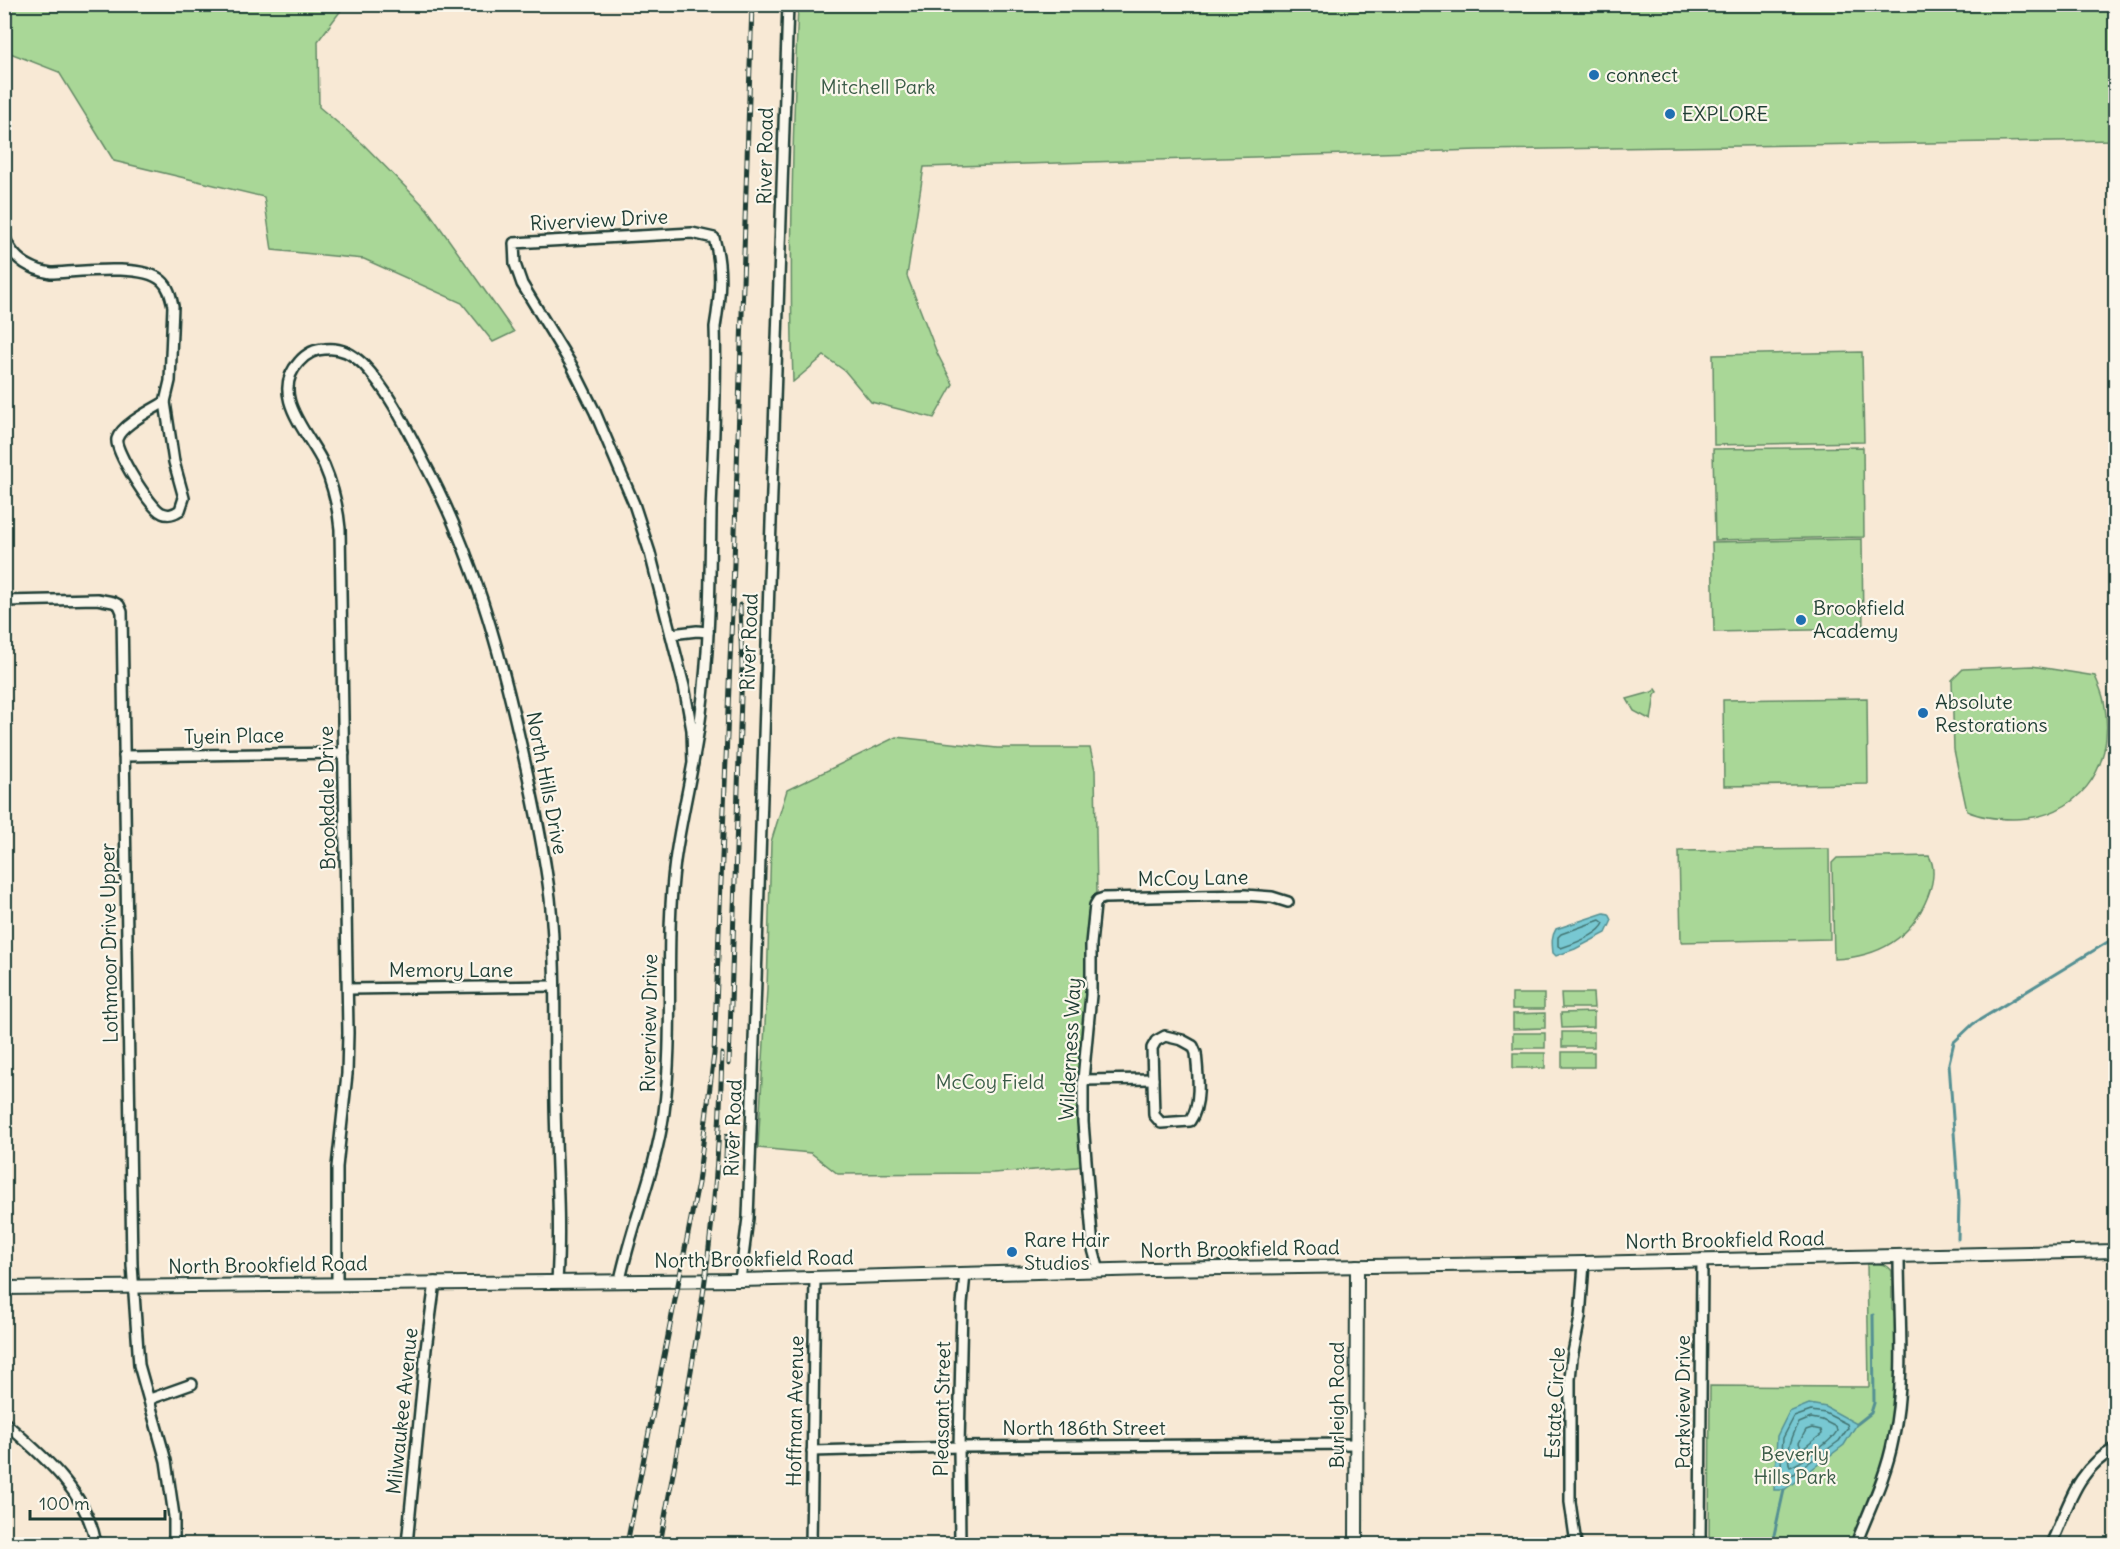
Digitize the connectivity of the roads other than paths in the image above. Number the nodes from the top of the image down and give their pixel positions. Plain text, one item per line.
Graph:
1 (788, 4) edge
2 (4, 235) edge
3 (330, 348) joint
4 (165, 402) junction
5 (4, 601) edge
6 (708, 632) junction
7 (671, 634) junction
8 (344, 753) junction
9 (124, 756) junction
10 (693, 764) junction
11 (1098, 900) joint
12 (1288, 902) dead end
13 (554, 986) junction
14 (348, 989) junction
15 (1152, 1079) junction
16 (1083, 1080) junction
17 (2115, 1251) edge
18 (1899, 1256) junction
19 (1702, 1259) junction
20 (1584, 1263) junction
21 (1357, 1266) junction
22 (1099, 1271) junction
23 (965, 1274) junction
24 (815, 1278) junction
25 (620, 1280) junction
26 (740, 1280) junction
27 (557, 1281) junction
28 (435, 1282) junction
29 (337, 1284) junction
30 (134, 1287) junction
31 (4, 1288) edge
32 (192, 1384) dead end
33 (150, 1399) junction
34 (4, 1422) edge
35 (1357, 1444) junction
36 (958, 1447) junction
37 (2115, 1448) edge
38 (812, 1451) junction
39 (96, 1544) edge
40 (1856, 1544) edge
41 (174, 1545) edge
42 (407, 1545) edge
43 (811, 1545) edge
44 (960, 1545) edge
45 (1356, 1545) edge
46 (1576, 1545) edge
47 (1700, 1545) edge
48 (2051, 1545) edge

1 - 26 street, River Road
2 - 4 street
3 - 8 street, Brookdale Drive
3 - 13 street, North Hills Drive
4 - 4 street
5 - 9 street, Lothmoor Drive Upper
6 - 7 street
6 - 7 street, Riverview Drive
6 - 10 street, Riverview Drive
7 - 10 street, Riverview Drive
8 - 9 street, Tyein Place
8 - 14 street, Brookdale Drive
9 - 30 street, Lothmoor Drive Upper
10 - 25 street, Riverview Drive
11 - 12 street, McCoy Lane
11 - 16 street, Wilderness Way
13 - 14 street, Memory Lane
13 - 27 street, North Hills Drive
14 - 29 street, Brookdale Drive
15 - 15 street
15 - 16 street
16 - 22 street, Wilderness Way
17 - 18 street, North Brookfield Road
18 - 19 street, North Brookfield Road
18 - 40 street
19 - 20 street, North Brookfield Road
19 - 47 street, Parkview Drive
20 - 21 street, North Brookfield Road
20 - 46 street, Estate Circle
21 - 22 street, North Brookfield Road
21 - 35 street, Burleigh Road
22 - 23 street, North Brookfield Road
23 - 24 street, North Brookfield Road
23 - 36 street, Pleasant Street
24 - 26 street, North Brookfield Road
24 - 38 street, Hoffman Avenue
25 - 26 street, North Brookfield Road
25 - 27 street, North Brookfield Road
27 - 28 street, North Brookfield Road
28 - 29 street, North Brookfield Road
28 - 42 street, Milwaukee Avenue
29 - 30 street, North Brookfield Road
30 - 31 street, North Brookfield Road
30 - 33 street, Lothmoor Drive Upper
32 - 33 street
33 - 41 street, Lothmoor Drive Upper
34 - 39 street
35 - 36 street, North 186th Street
35 - 45 street, Burleigh Road
36 - 38 street, North 186th Street
36 - 44 street, Pleasant Street
37 - 48 street
38 - 43 street, Hoffman Avenue

